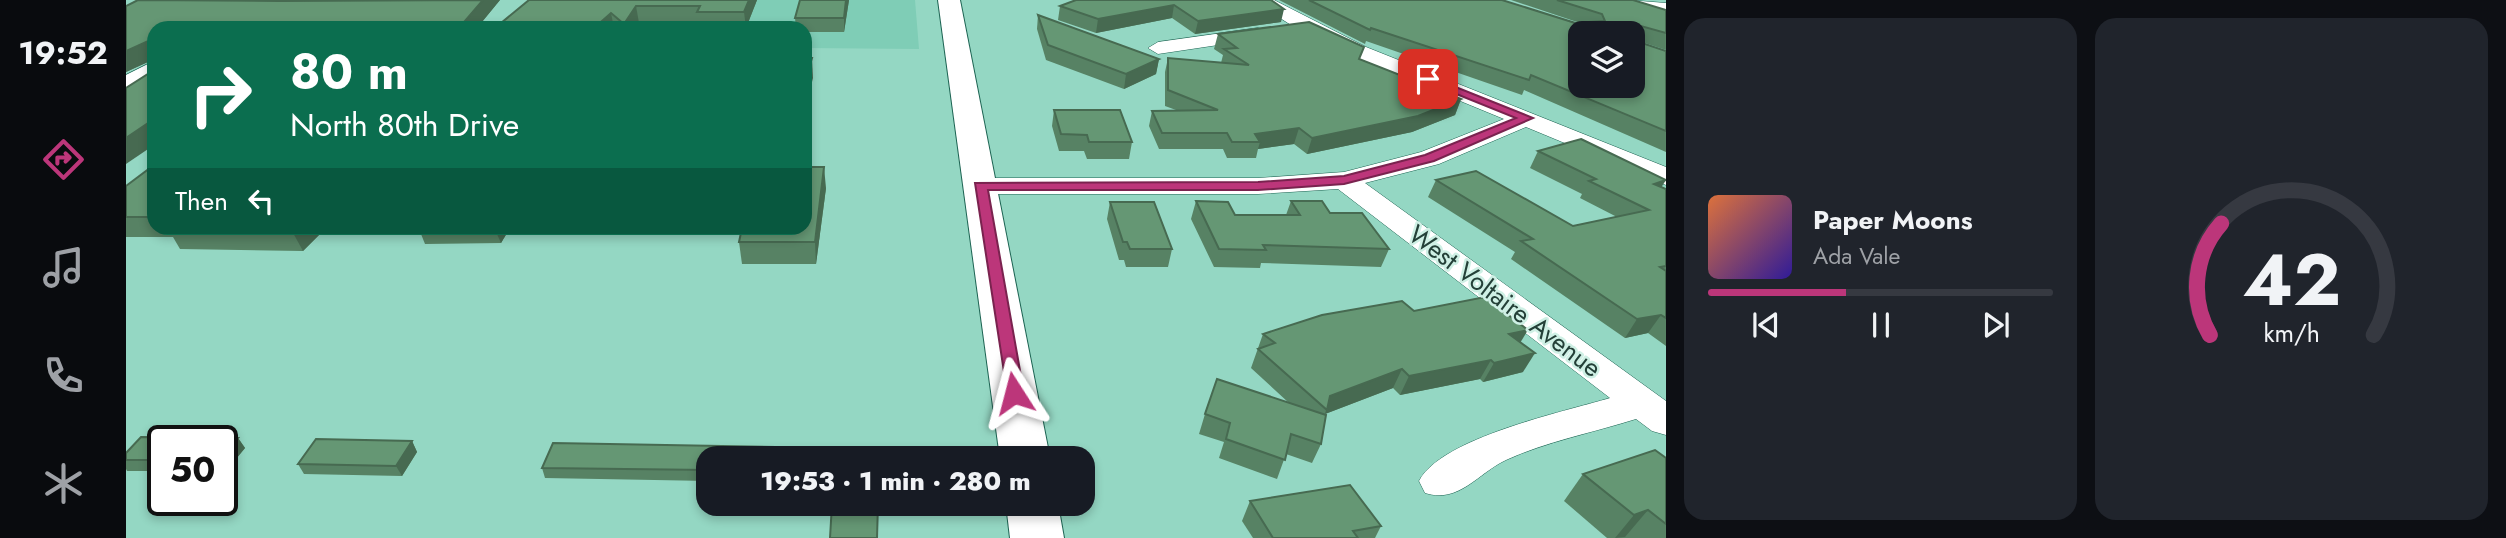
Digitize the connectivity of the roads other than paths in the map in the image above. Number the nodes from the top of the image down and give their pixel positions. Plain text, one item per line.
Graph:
1 (949, 0) edge
2 (1261, 0) edge
3 (1637, 0) edge
4 (1666, 9) edge
5 (1308, 27) junction
6 (1158, 48) dead end
7 (147, 72) edge
8 (126, 85) edge
9 (1527, 118) junction
10 (1666, 177) edge
11 (1344, 180) junction
12 (980, 186) junction
13 (1654, 412) edge
14 (1023, 446) edge
15 (1440, 481) dead end
16 (1034, 516) edge
17 (1037, 538) edge

1 - 12 main road
2 - 5 street
3 - 4 street
5 - 6 street
5 - 9 street
7 - 8 street
9 - 10 street
9 - 11 street
11 - 12 street
11 - 13 street, West Voltaire Avenue
12 - 14 main road
13 - 15 street
16 - 17 main road

